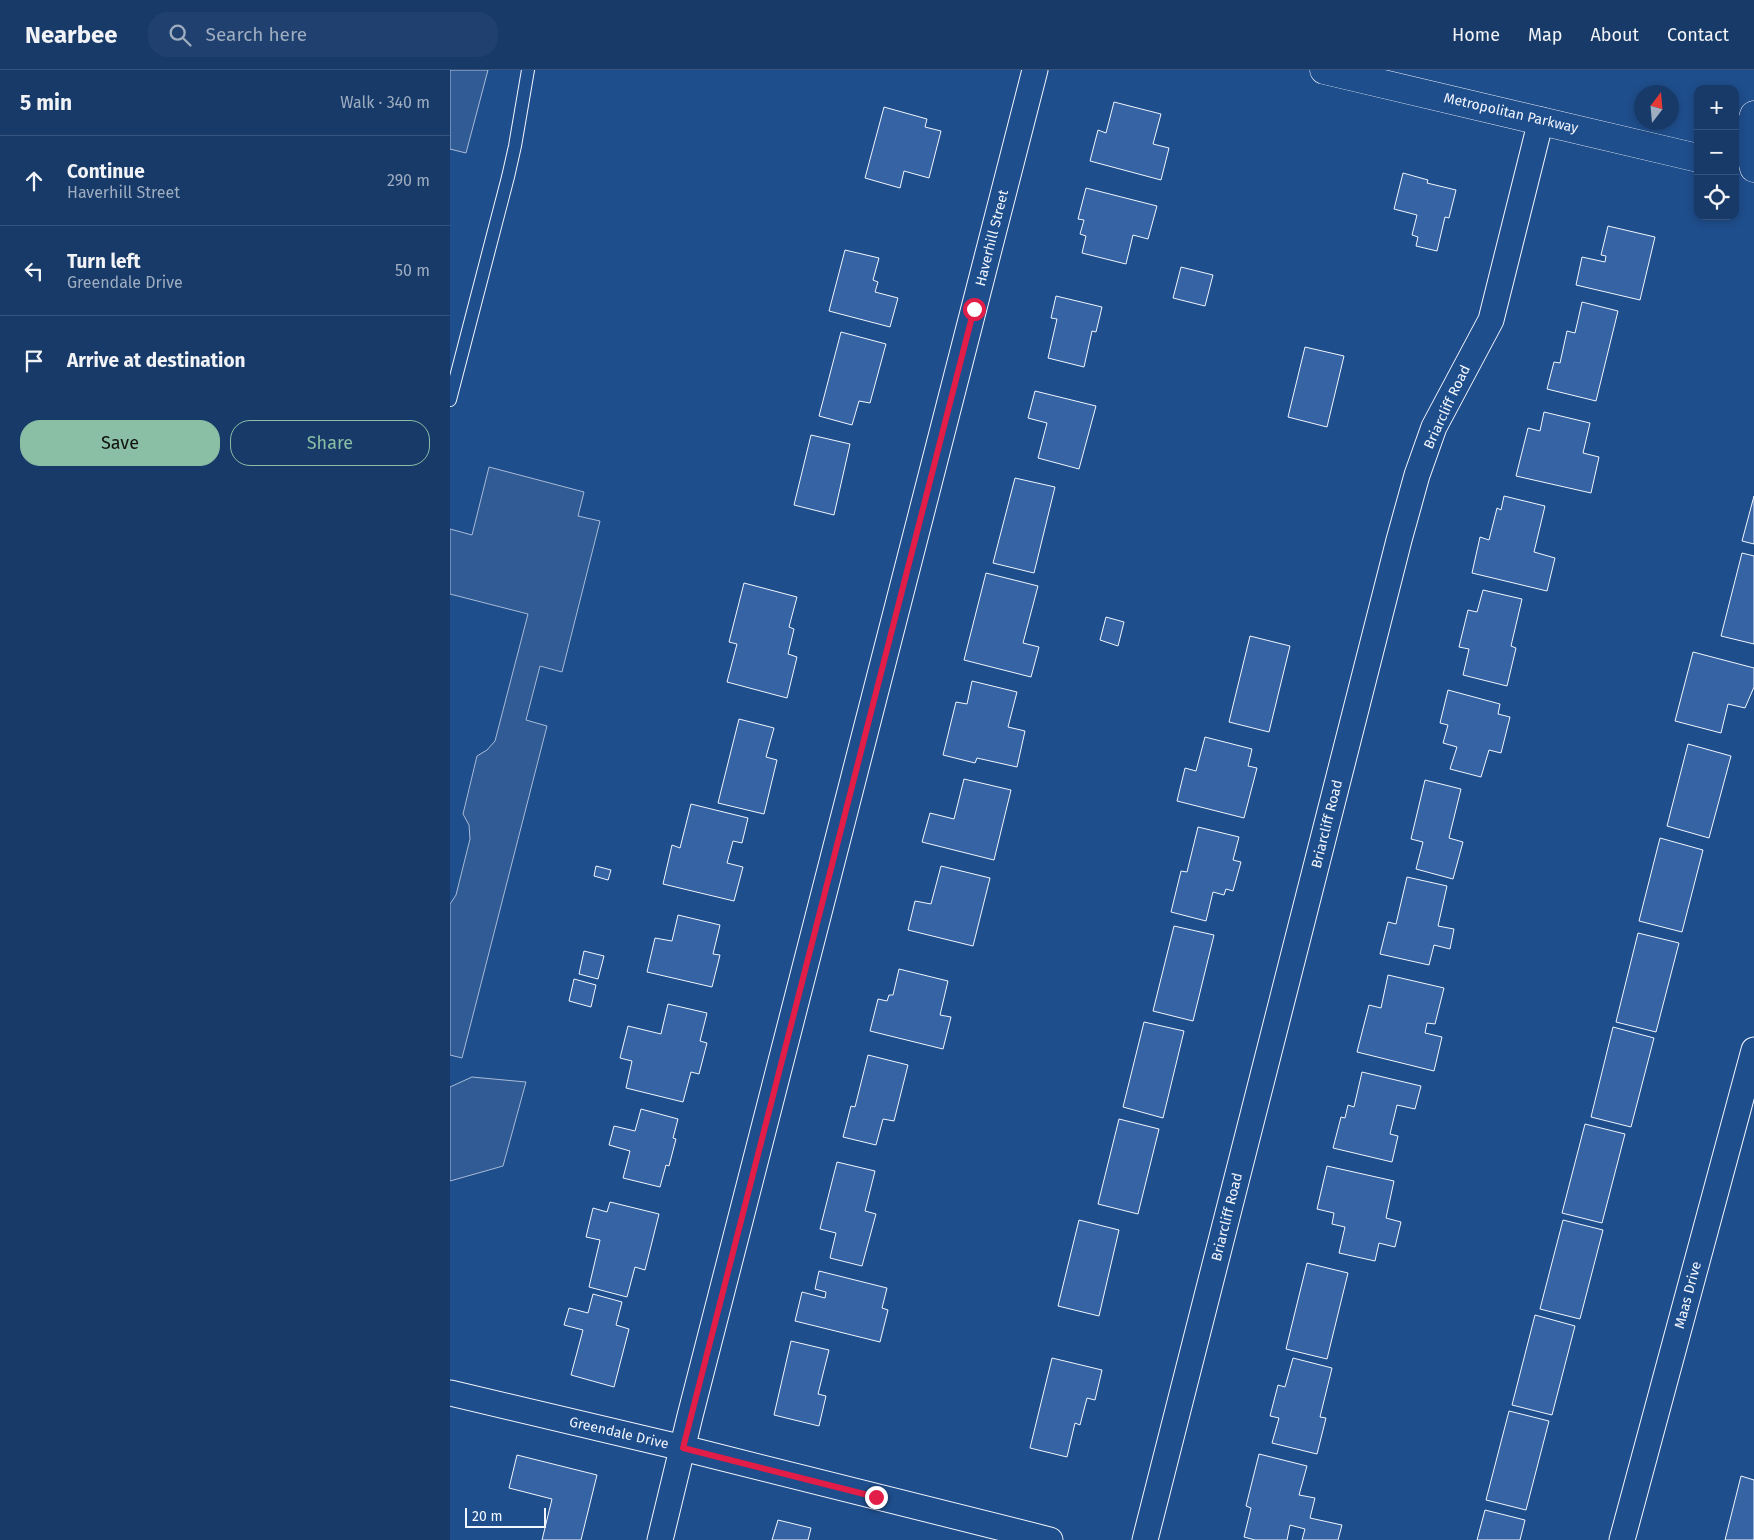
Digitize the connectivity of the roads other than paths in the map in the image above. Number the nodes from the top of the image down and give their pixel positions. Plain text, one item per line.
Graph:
1 (528, 70) edge
2 (1035, 70) edge
3 (1324, 70) edge
4 (1754, 116) edge
5 (1540, 120) junction
6 (1694, 157) edge
7 (1739, 167) edge
8 (1754, 169) edge
9 (452, 387) edge
10 (450, 400) edge
11 (1754, 1050) edge
12 (450, 1393) edge
13 (683, 1448) junction
14 (660, 1540) edge
15 (1050, 1540) edge
16 (1145, 1540) edge
17 (1622, 1540) edge

1 - 9 lane
2 - 13 street, Haverhill Street
3 - 5 main road, Metropolitan Parkway
4 - 8 main road
5 - 6 main road, Metropolitan Parkway
5 - 16 street, Briarcliff Road
7 - 8 main road
9 - 10 lane
11 - 17 street, Maas Drive
12 - 13 street, Greendale Drive
13 - 14 street, Haverhill Street
13 - 15 street, Greendale Drive

